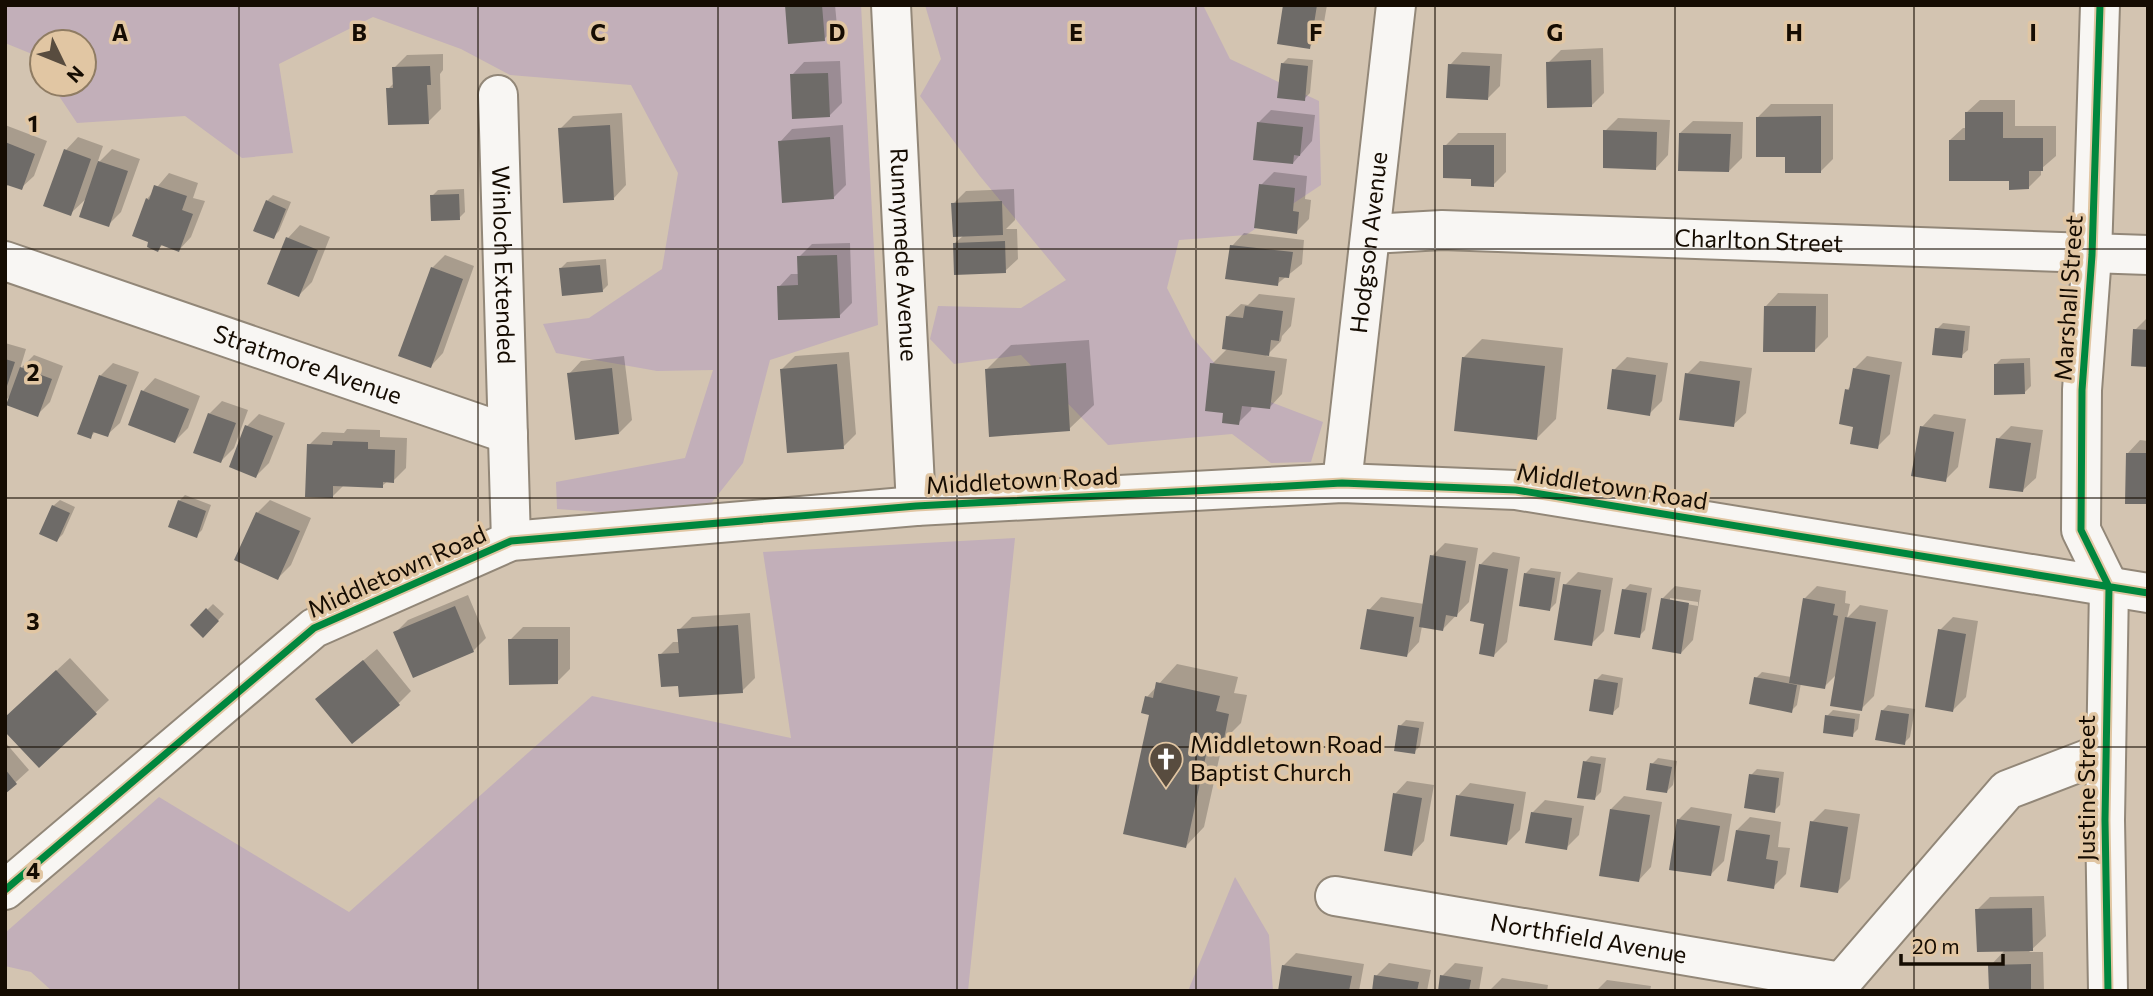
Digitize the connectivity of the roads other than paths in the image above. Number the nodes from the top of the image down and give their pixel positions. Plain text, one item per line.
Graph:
1 (891, 5) edge
2 (1396, 5) edge
3 (2100, 5) edge
4 (498, 95) dead end
5 (1371, 234) junction
6 (2092, 255) junction
7 (2148, 255) edge
8 (5, 261) edge
9 (508, 434) junction
10 (1342, 482) junction
11 (916, 506) junction
12 (511, 541) junction
13 (2109, 587) junction
14 (2148, 593) edge
15 (2106, 752) junction
16 (5, 890) edge
17 (1335, 896) dead end
18 (1838, 987) edge
19 (2108, 991) edge

1 - 11 street, Runnymede Avenue
2 - 5 street, Hodgson Avenue
3 - 6 street, Marshall Street
4 - 9 street, Winloch Extended
5 - 6 street, Charlton Street
5 - 10 street, Hodgson Avenue
6 - 7 street, Charlton Street
6 - 13 street, Marshall Street
8 - 9 street, Stratmore Avenue
9 - 12 street
10 - 11 street, Middletown Road
10 - 13 street, Middletown Road
11 - 12 street, Middletown Road
12 - 16 street, Middletown Road
13 - 14 street, Middletown Road
13 - 15 street, Justine Street
15 - 18 street
15 - 19 street, Justine Street
17 - 18 street, Northfield Avenue

